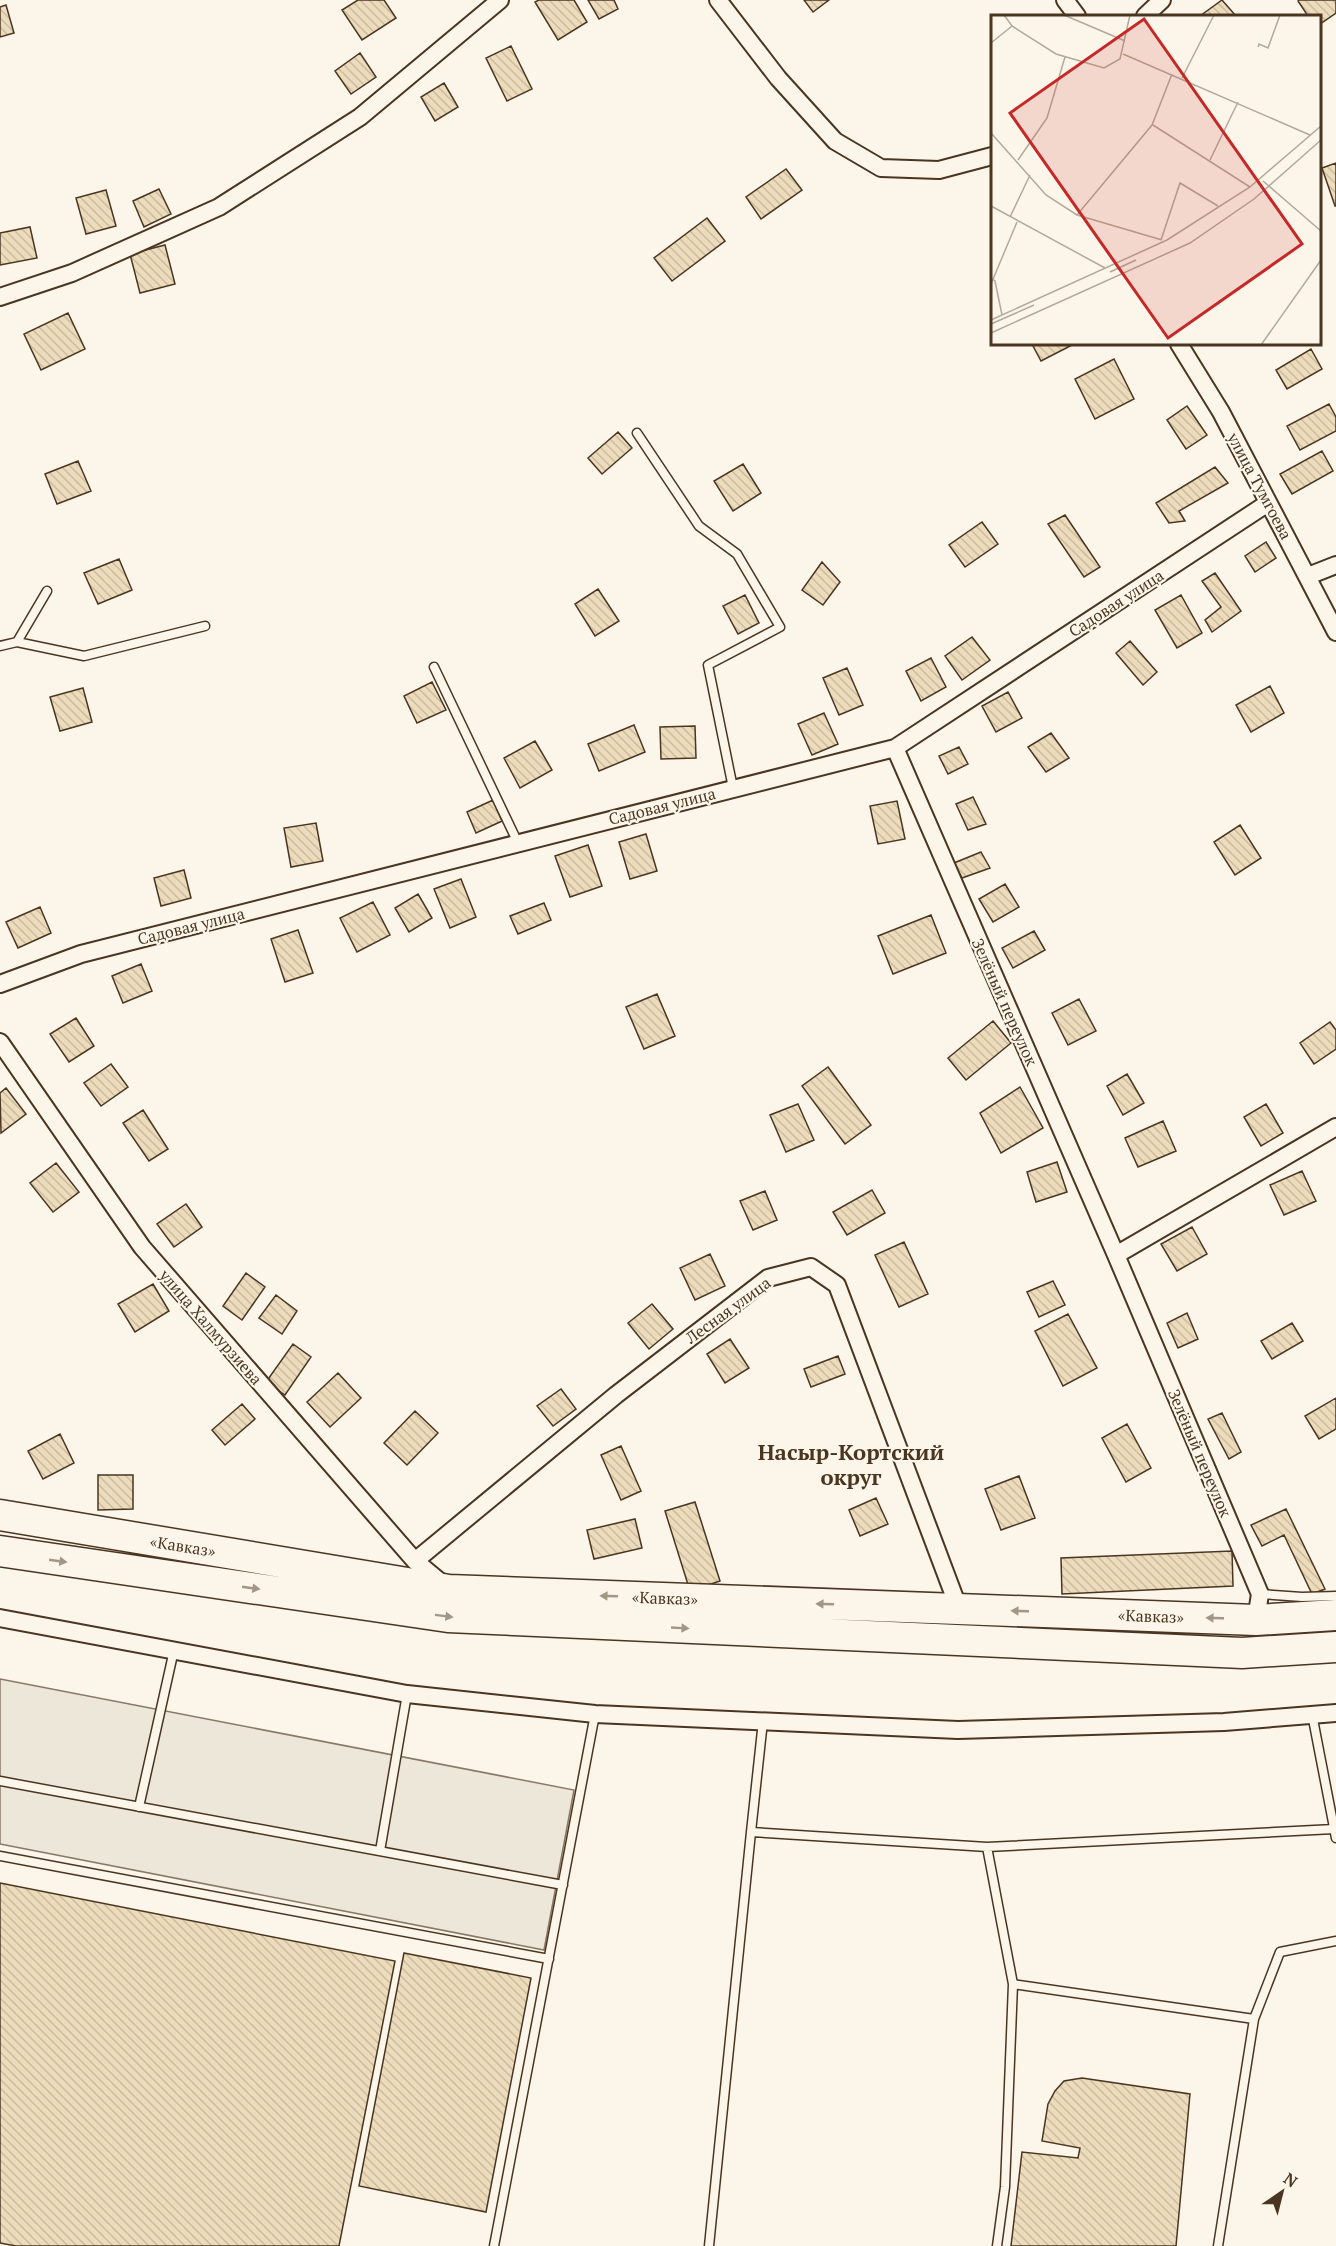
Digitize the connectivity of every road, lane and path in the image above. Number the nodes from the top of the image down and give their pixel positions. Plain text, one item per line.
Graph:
1 (500, 0) edge
2 (718, 0) edge
3 (1065, 0) edge
4 (1162, 0) edge
5 (1076, 15) edge
6 (1146, 15) edge
7 (991, 157) edge
8 (0, 297) edge
9 (1180, 345) edge
10 (637, 433) dead end
11 (1268, 503) junction
12 (1336, 565) edge
13 (1308, 576) junction
14 (47, 591) dead end
15 (205, 626) dead end
16 (1336, 632) edge
17 (17, 642) junction
18 (0, 646) edge
19 (434, 667) dead end
20 (895, 748) junction
21 (733, 788) junction
22 (518, 843) junction
23 (0, 984) edge
24 (0, 1042) edge
25 (1336, 1127) edge
26 (1116, 1255) junction
27 (0, 1515) edge
28 (0, 1551) edge
29 (415, 1561) junction
30 (449, 1590) junction
31 (1336, 1596) edge
32 (1258, 1607) junction
33 (958, 1609) junction
34 (1336, 1615) edge
35 (0, 1618) edge
36 (1336, 1647) edge
37 (174, 1650) junction
38 (407, 1694) junction
39 (1336, 1713) edge
40 (595, 1714) junction
41 (1312, 1714) junction
42 (763, 1721) junction
43 (0, 1781) edge
44 (139, 1807) junction
45 (751, 1832) junction
46 (1335, 1833) edge
47 (987, 1846) junction
48 (380, 1851) junction
49 (0, 1856) edge
50 (563, 1885) junction
51 (1336, 1941) edge
52 (549, 1959) junction
53 (1012, 1984) junction
54 (1254, 2019) junction
55 (494, 2246) edge
56 (709, 2246) edge
57 (997, 2246) edge
58 (1218, 2246) edge

1 - 8 street
2 - 7 street
3 - 5 street
4 - 6 street
9 - 11 street, улица Тумгоева
10 - 21 lane
11 - 13 street, улица Тумгоева
11 - 20 street, Садовая улица
12 - 13 street
13 - 16 street, улица Тумгоева
14 - 17 lane
15 - 17 lane
17 - 18 lane
19 - 22 lane
20 - 21 street, Садовая улица
20 - 26 street, Зелёный переулок
21 - 22 street, Садовая улица
22 - 23 street, Садовая улица
24 - 29 street, улица Халмурзиева
25 - 26 street
26 - 32 street, Зелёный переулок
27 - 30 highway, «Кавказ»
28 -> 36 highway, «Кавказ»
29 - 30 street, улица Халмурзиева
29 - 33 street, Лесная улица
33 -> 30 highway, «Кавказ»
31 - 32 lane
32 -> 33 highway, «Кавказ»
32 - 34 highway, «Кавказ»
35 - 37 street
37 - 38 street
37 - 44 lane
38 - 40 street
38 - 48 lane
39 - 41 street
40 - 42 street
40 - 50 lane
41 - 42 street
41 - 46 lane
42 - 45 lane
43 - 44 lane
44 - 48 lane
45 - 47 lane
45 - 56 lane
46 - 47 lane
47 - 53 lane
48 - 50 lane
49 - 52 lane
50 - 52 lane
51 - 54 lane
52 - 55 lane
53 - 54 lane
53 - 57 lane
54 - 58 lane

